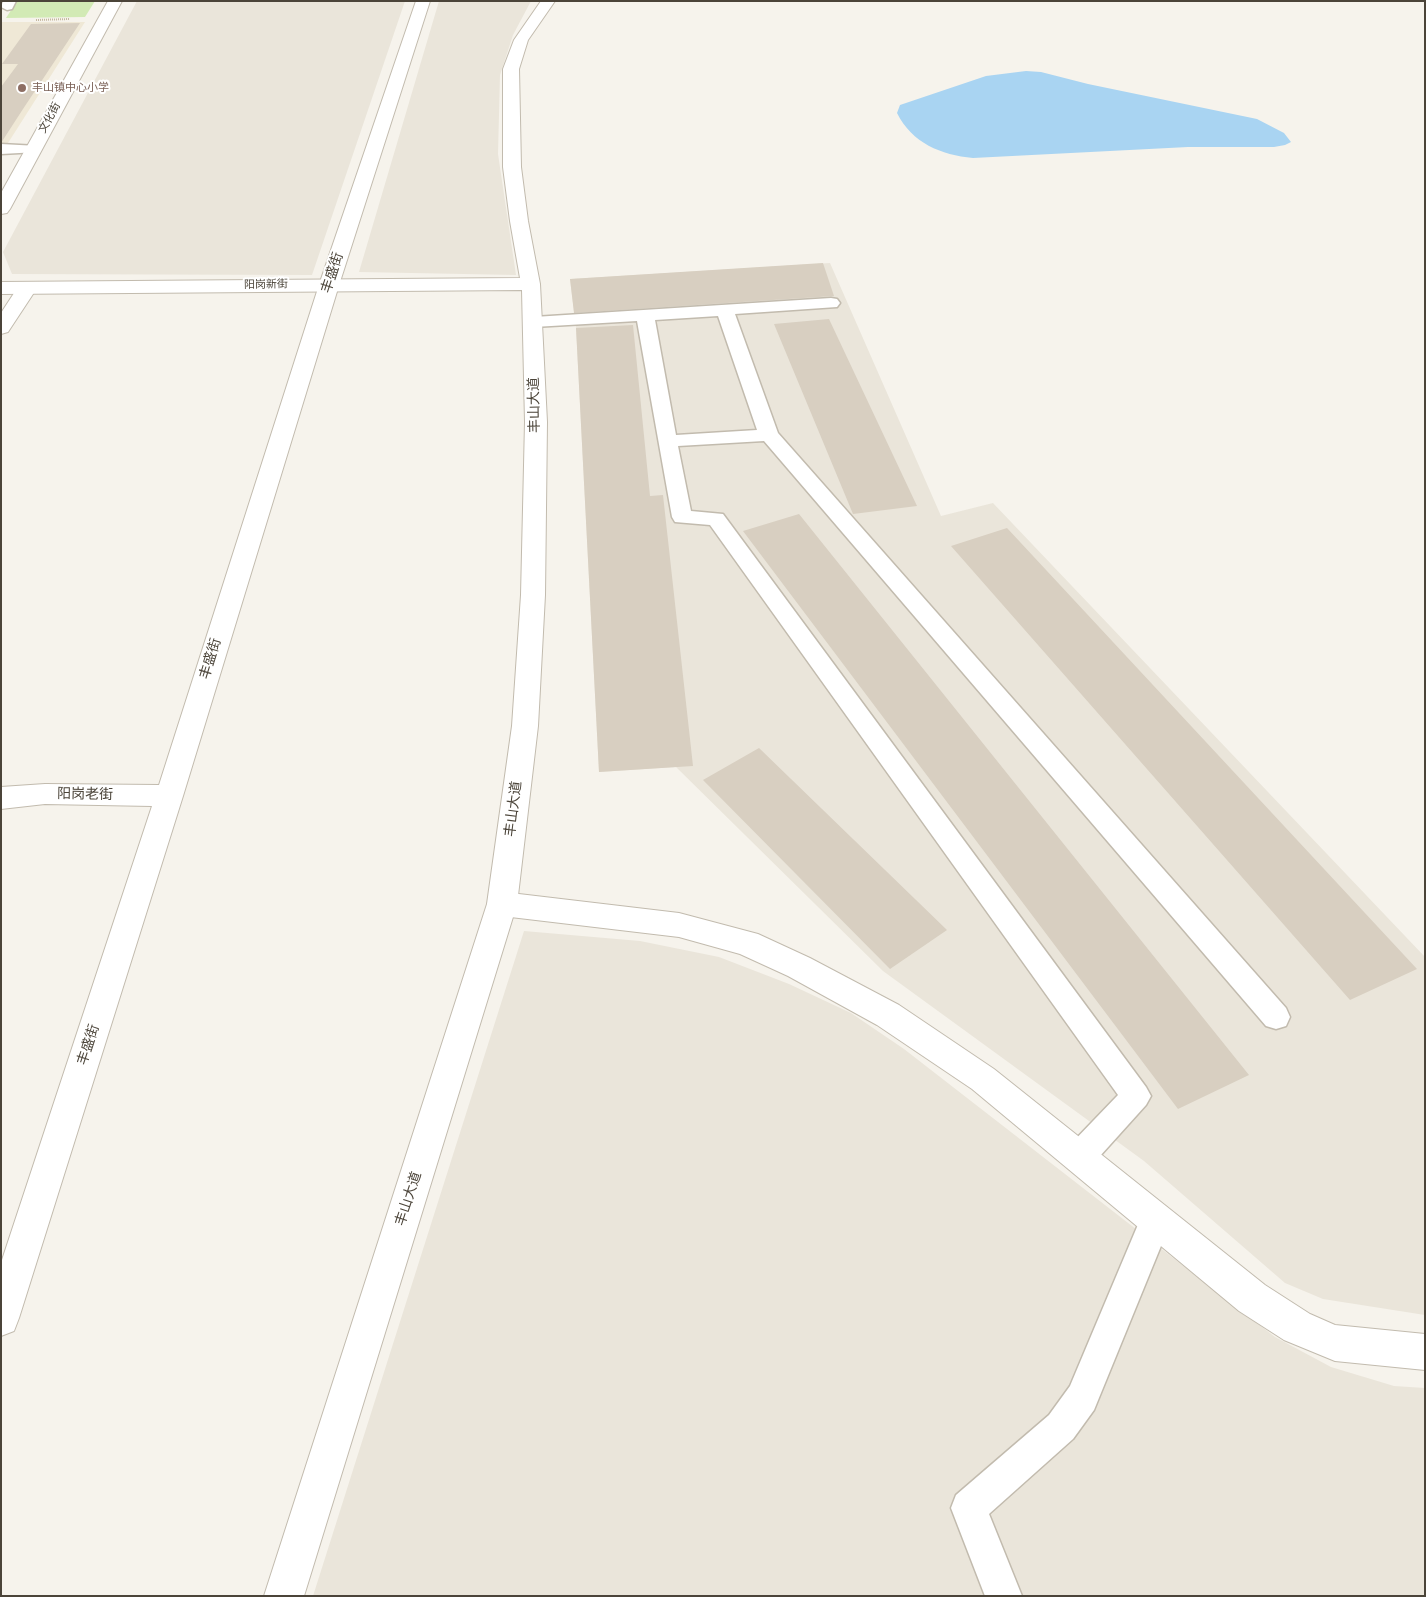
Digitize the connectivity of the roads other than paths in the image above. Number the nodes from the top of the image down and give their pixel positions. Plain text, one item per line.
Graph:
1 (115, 1) edge
2 (423, 1) edge
3 (548, 1) edge
4 (1, 149) edge
5 (33, 149) junction
6 (1, 209) edge
7 (329, 284) junction
8 (531, 284) junction
9 (1, 288) edge
10 (27, 288) junction
11 (831, 303) dead end
12 (725, 310) junction
13 (645, 315) junction
14 (534, 322) junction
15 (1, 328) edge
16 (769, 435) junction
17 (667, 441) junction
18 (168, 796) junction
19 (1, 798) edge
20 (502, 904) junction
21 (1276, 1017) dead end
22 (1080, 1156) junction
23 (1156, 1219) junction
24 (1, 1318) edge
25 (1425, 1352) edge
26 (284, 1596) edge
27 (1004, 1596) edge

1 - 5 street, 文化街
2 - 7 street, 丰盛街
3 - 8 street, 丰山大道
4 - 5 lane
5 - 6 street, 文化街
7 - 8 street, 阳岗新街
7 - 10 street, 阳岗新街
7 - 18 street, 丰盛街
8 - 14 street, 丰山大道
9 - 10 street, 阳岗新街
10 - 15 street
11 - 12 lane
12 - 13 lane
12 - 16 lane
13 - 14 lane
13 - 17 lane
14 - 20 street, 丰山大道
16 - 17 lane
16 - 21 lane
17 - 22 lane
18 - 19 street, 阳岗老街
18 - 24 street, 丰盛街
20 - 22 street
20 - 26 street, 丰山大道
22 - 23 street
23 - 25 street
23 - 27 lane

